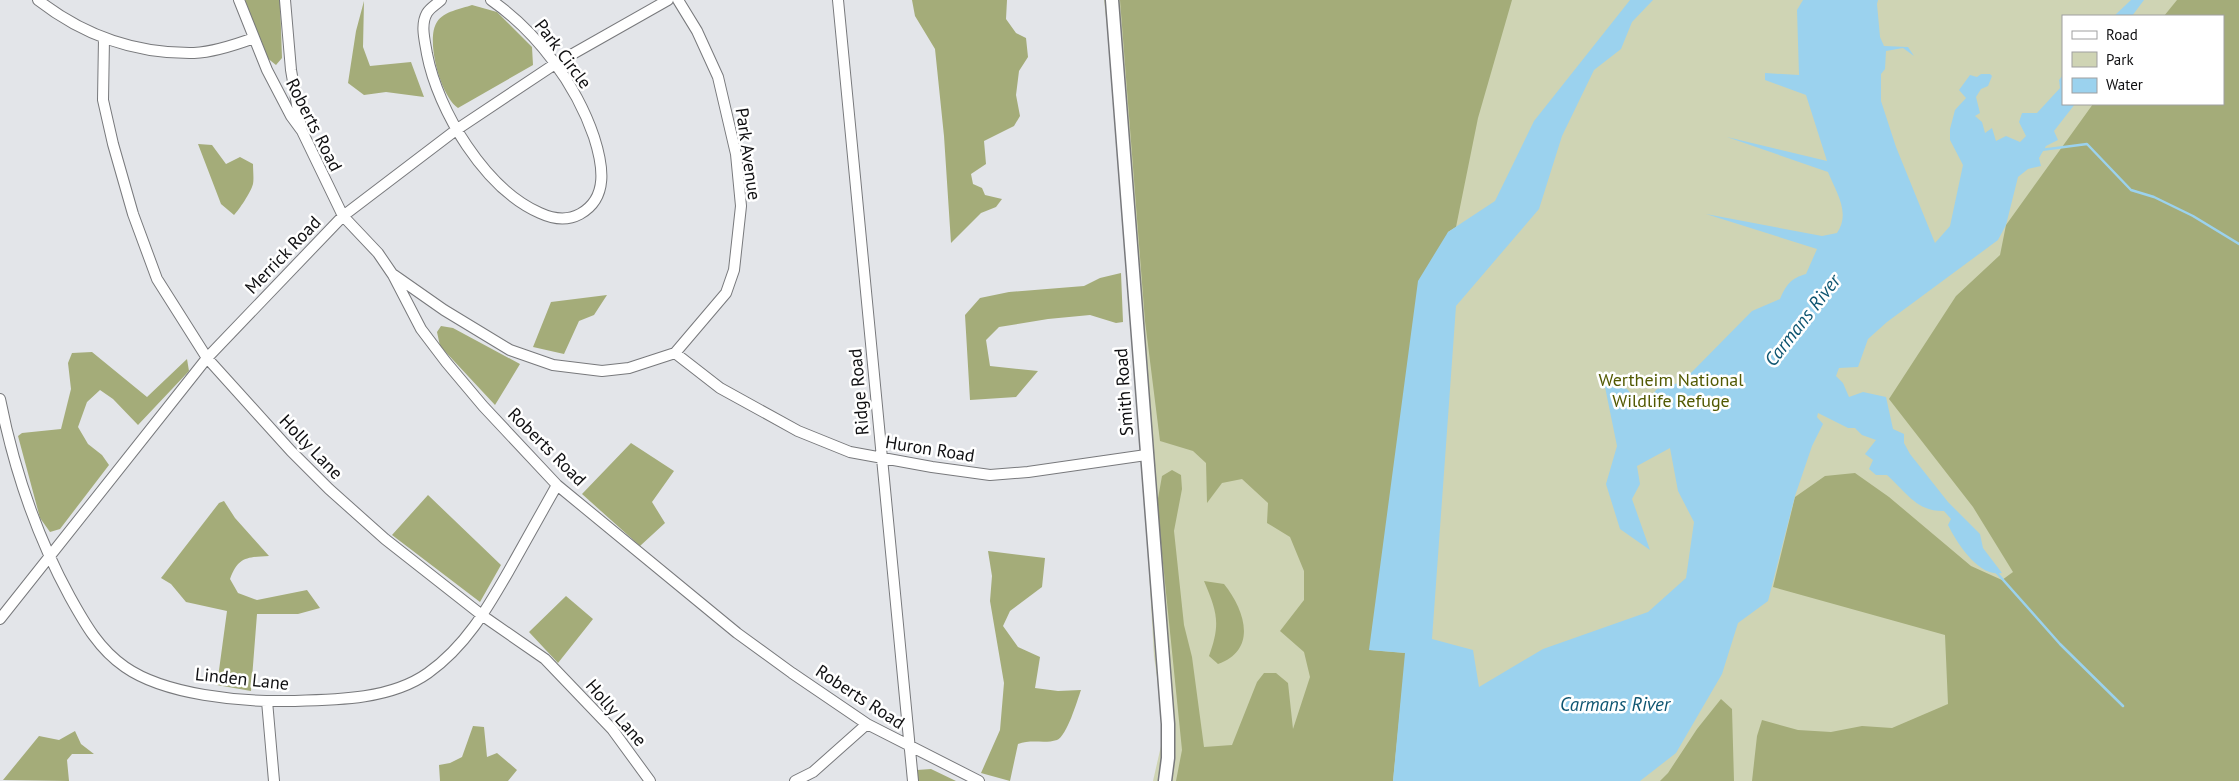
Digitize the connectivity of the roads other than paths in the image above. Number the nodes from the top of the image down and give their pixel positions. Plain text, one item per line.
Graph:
1 (38, 0) edge
2 (239, 0) edge
3 (285, 0) edge
4 (441, 0) edge
5 (491, 0) edge
6 (668, 0) edge
7 (678, 0) edge
8 (838, 0) edge
9 (1112, 0) edge
10 (104, 38) junction
11 (254, 38) junction
12 (555, 64) junction
13 (456, 130) junction
14 (302, 131) junction
15 (344, 216) junction
16 (393, 274) junction
17 (675, 353) junction
18 (207, 358) junction
19 (0, 399) edge
20 (1146, 455) junction
21 (882, 458) junction
22 (557, 486) junction
23 (48, 557) junction
24 (483, 616) junction
25 (0, 619) edge
26 (267, 701) junction
27 (867, 724) junction
28 (910, 747) junction
29 (274, 781) edge
30 (650, 781) edge
31 (794, 781) edge
32 (913, 781) edge
33 (979, 781) edge
34 (1165, 781) edge

1 - 10 street
2 - 11 street, Roberts Road
3 - 14 street
4 - 13 street, Park Circle
5 - 12 street, Park Circle
6 - 12 street, Merrick Road
7 - 17 street, Park Avenue
8 - 21 street, Ridge Road
9 - 20 street, Smith Road
10 - 11 street
10 - 18 street, Holly Lane
11 - 14 street, Roberts Road
12 - 13 street, Merrick Road
12 - 13 street, Park Circle
13 - 15 street, Merrick Road
14 - 15 street, Roberts Road
15 - 16 street, Roberts Road
15 - 18 street, Merrick Road
16 - 17 street
16 - 22 street, Roberts Road
17 - 21 street, Huron Road
18 - 23 street, Merrick Road
18 - 24 street, Holly Lane
19 - 23 street, Linden Lane
20 - 21 street, Huron Road
20 - 34 street, Smith Road
21 - 28 street, Ridge Road
22 - 24 street, Linden Lane
22 - 27 street, Roberts Road
23 - 25 street, Merrick Road
23 - 26 street, Linden Lane
24 - 26 street, Linden Lane
24 - 30 street, Holly Lane
26 - 29 street
27 - 28 street, Roberts Road
27 - 31 street
28 - 32 street, Ridge Road
28 - 33 street, Roberts Road

